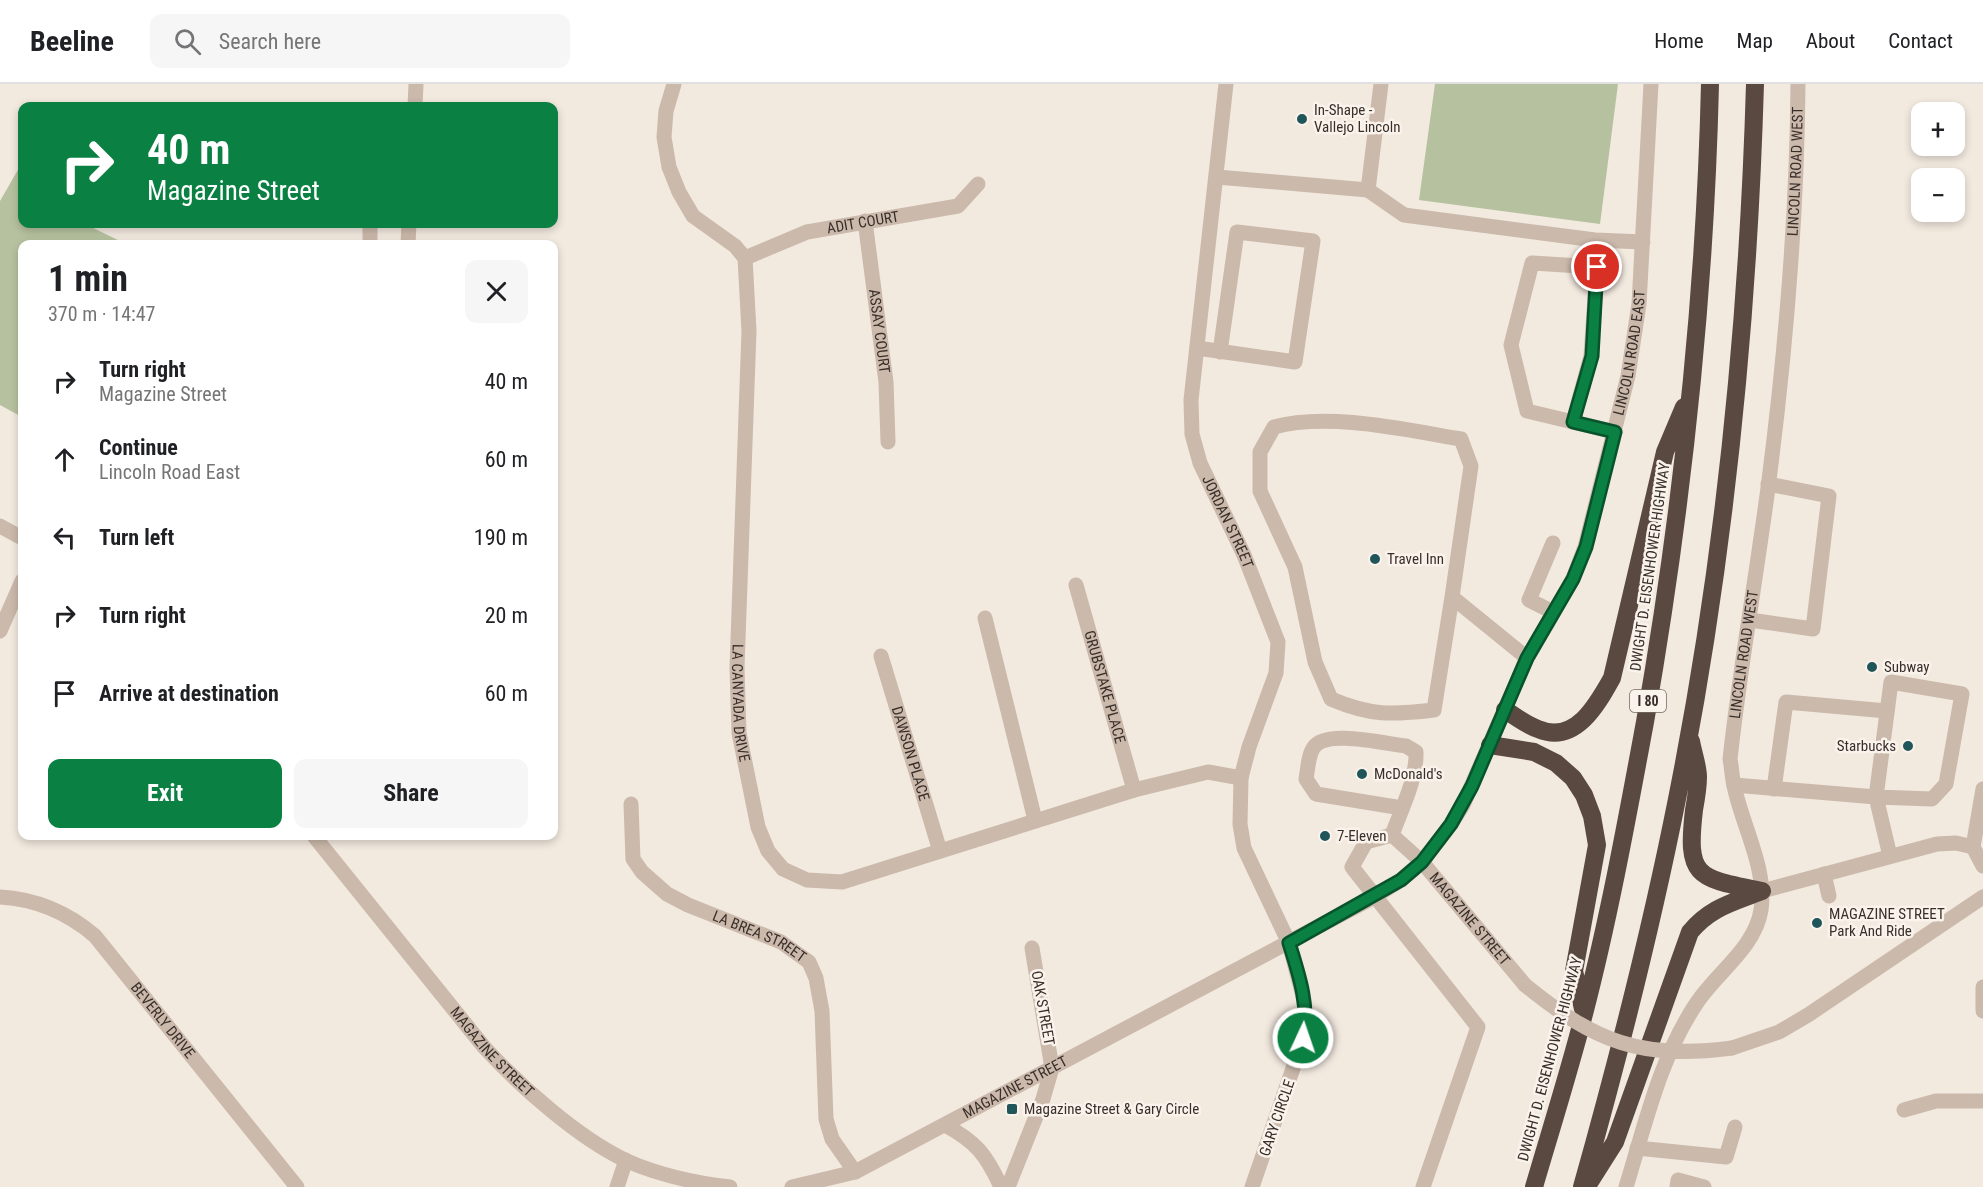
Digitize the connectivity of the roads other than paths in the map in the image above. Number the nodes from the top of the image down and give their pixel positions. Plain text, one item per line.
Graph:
1 (416, 84) edge
2 (674, 84) edge
3 (1226, 84) edge
4 (1381, 84) edge
5 (1652, 84) edge
6 (1710, 84) edge
7 (1755, 84) edge
8 (1798, 84) edge
9 (415, 102) edge
10 (1217, 177) junction
11 (978, 184) dead end
12 (1368, 190) junction
13 (865, 221) junction
14 (1643, 242) junction
15 (745, 258) junction
16 (1197, 348) junction
17 (1220, 352) junction
18 (1692, 386) junction
19 (1573, 422) junction
20 (1615, 432) junction
21 (888, 442) dead end
22 (1768, 484) junction
23 (0, 526) edge
24 (18, 536) edge
25 (1553, 543) dead end
26 (1076, 585) dead end
27 (18, 590) edge
28 (1452, 597) junction
29 (1553, 612) junction
30 (985, 618) dead end
31 (1750, 620) junction
32 (0, 631) edge
33 (881, 656) dead end
34 (1527, 658) junction
35 (1504, 710) junction
36 (1887, 711) junction
37 (1689, 734) junction
38 (1490, 745) junction
39 (1241, 778) junction
40 (1734, 785) junction
41 (1774, 789) junction
42 (1983, 789) edge
43 (1134, 790) junction
44 (1876, 797) junction
45 (630, 804) dead end
46 (1402, 808) junction
47 (1035, 820) junction
48 (1392, 836) junction
49 (317, 840) edge
50 (1973, 847) junction
51 (940, 852) junction
52 (1890, 856) junction
53 (1422, 862) junction
54 (1983, 866) edge
55 (1824, 874) junction
56 (1762, 891) junction
57 (1829, 896) dead end
58 (0, 897) edge
59 (1374, 897) junction
60 (1983, 897) edge
61 (1289, 943) junction
62 (1032, 948) dead end
63 (1983, 987) edge
64 (1983, 1011) edge
65 (1584, 1013) junction
66 (1052, 1068) junction
67 (1983, 1101) edge
68 (1904, 1110) dead end
69 (945, 1125) junction
70 (1735, 1126) dead end
71 (1638, 1148) junction
72 (626, 1160) junction
73 (855, 1172) junction
74 (297, 1187) edge
75 (617, 1187) edge
76 (730, 1187) edge
77 (792, 1187) edge
78 (1001, 1187) edge
79 (1008, 1187) edge
80 (1252, 1187) edge
81 (1423, 1187) edge
82 (1534, 1187) edge
83 (1584, 1187) edge
84 (1626, 1187) edge
85 (1677, 1187) edge
86 (1704, 1187) edge

1 - 9 street
2 - 15 street
3 - 10 street, JORDAN STREET
4 - 12 street
5 - 14 street, LINCOLN ROAD EAST
6 - 18 highway, DWIGHT D. EISENHOWER HIGHWAY / I 80
7 - 37 highway
8 - 22 street, LINCOLN ROAD WEST
10 - 12 street
10 - 16 street, JORDAN STREET
11 - 13 street, ADIT COURT
12 - 14 street
13 - 15 street, ADIT COURT
13 - 21 street, ASSAY COURT
14 - 20 street, LINCOLN ROAD EAST
15 - 51 street, LA CANYADA DRIVE
16 - 17 street
16 - 39 street, JORDAN STREET
17 - 17 street
18 - 35 highway
18 - 65 highway, DWIGHT D. EISENHOWER HIGHWAY / I 80
19 - 19 street
19 - 20 street
20 - 29 street, LINCOLN ROAD EAST
22 - 31 street, LINCOLN ROAD WEST
22 - 31 street
23 - 24 street
25 - 29 street
26 - 43 street, GRUBSTAKE PLACE
27 - 32 street
28 - 28 street
28 - 34 street
29 - 34 street, LINCOLN ROAD EAST
30 - 47 street
31 - 40 street, LINCOLN ROAD WEST
33 - 51 street, DAWSON PLACE
34 - 35 street, LINCOLN ROAD EAST
35 - 38 street, LINCOLN ROAD EAST
36 - 41 street
36 - 44 street
36 - 44 street
37 - 56 highway
37 - 83 highway
38 - 53 street, LINCOLN ROAD EAST
38 - 65 highway
39 - 43 street, LA CANYADA DRIVE
39 - 61 street, JORDAN STREET
40 - 41 street
40 - 56 street, LINCOLN ROAD WEST
41 - 44 street
42 - 50 street
43 - 47 street, LA CANYADA DRIVE
44 - 52 street
45 - 73 street, LA BREA STREET
46 - 46 street
46 - 48 street
47 - 51 street, LA CANYADA DRIVE
48 - 53 street
48 - 59 street
49 - 72 street, MAGAZINE STREET
50 - 52 street
50 - 54 street
52 - 55 street
53 - 59 street, MAGAZINE STREET
53 - 60 street, MAGAZINE STREET, bridge
55 - 56 street
55 - 57 street
56 - 71 street, LINCOLN ROAD WEST
56 - 83 highway
58 - 74 street, BEVERLY DRIVE
59 - 61 street, MAGAZINE STREET
59 - 81 street
61 - 66 street, MAGAZINE STREET
61 - 80 street, GARY CIRCLE
62 - 66 street, OAK STREET
63 - 64 street
65 - 82 highway, DWIGHT D. EISENHOWER HIGHWAY / I 80
66 - 69 street, MAGAZINE STREET
66 - 79 street
67 - 68 street
69 - 73 street, MAGAZINE STREET
69 - 78 street
70 - 71 street
71 - 84 street, LINCOLN ROAD WEST
72 - 75 street
72 - 76 street, MAGAZINE STREET
73 - 77 street, MAGAZINE STREET
85 - 86 street

